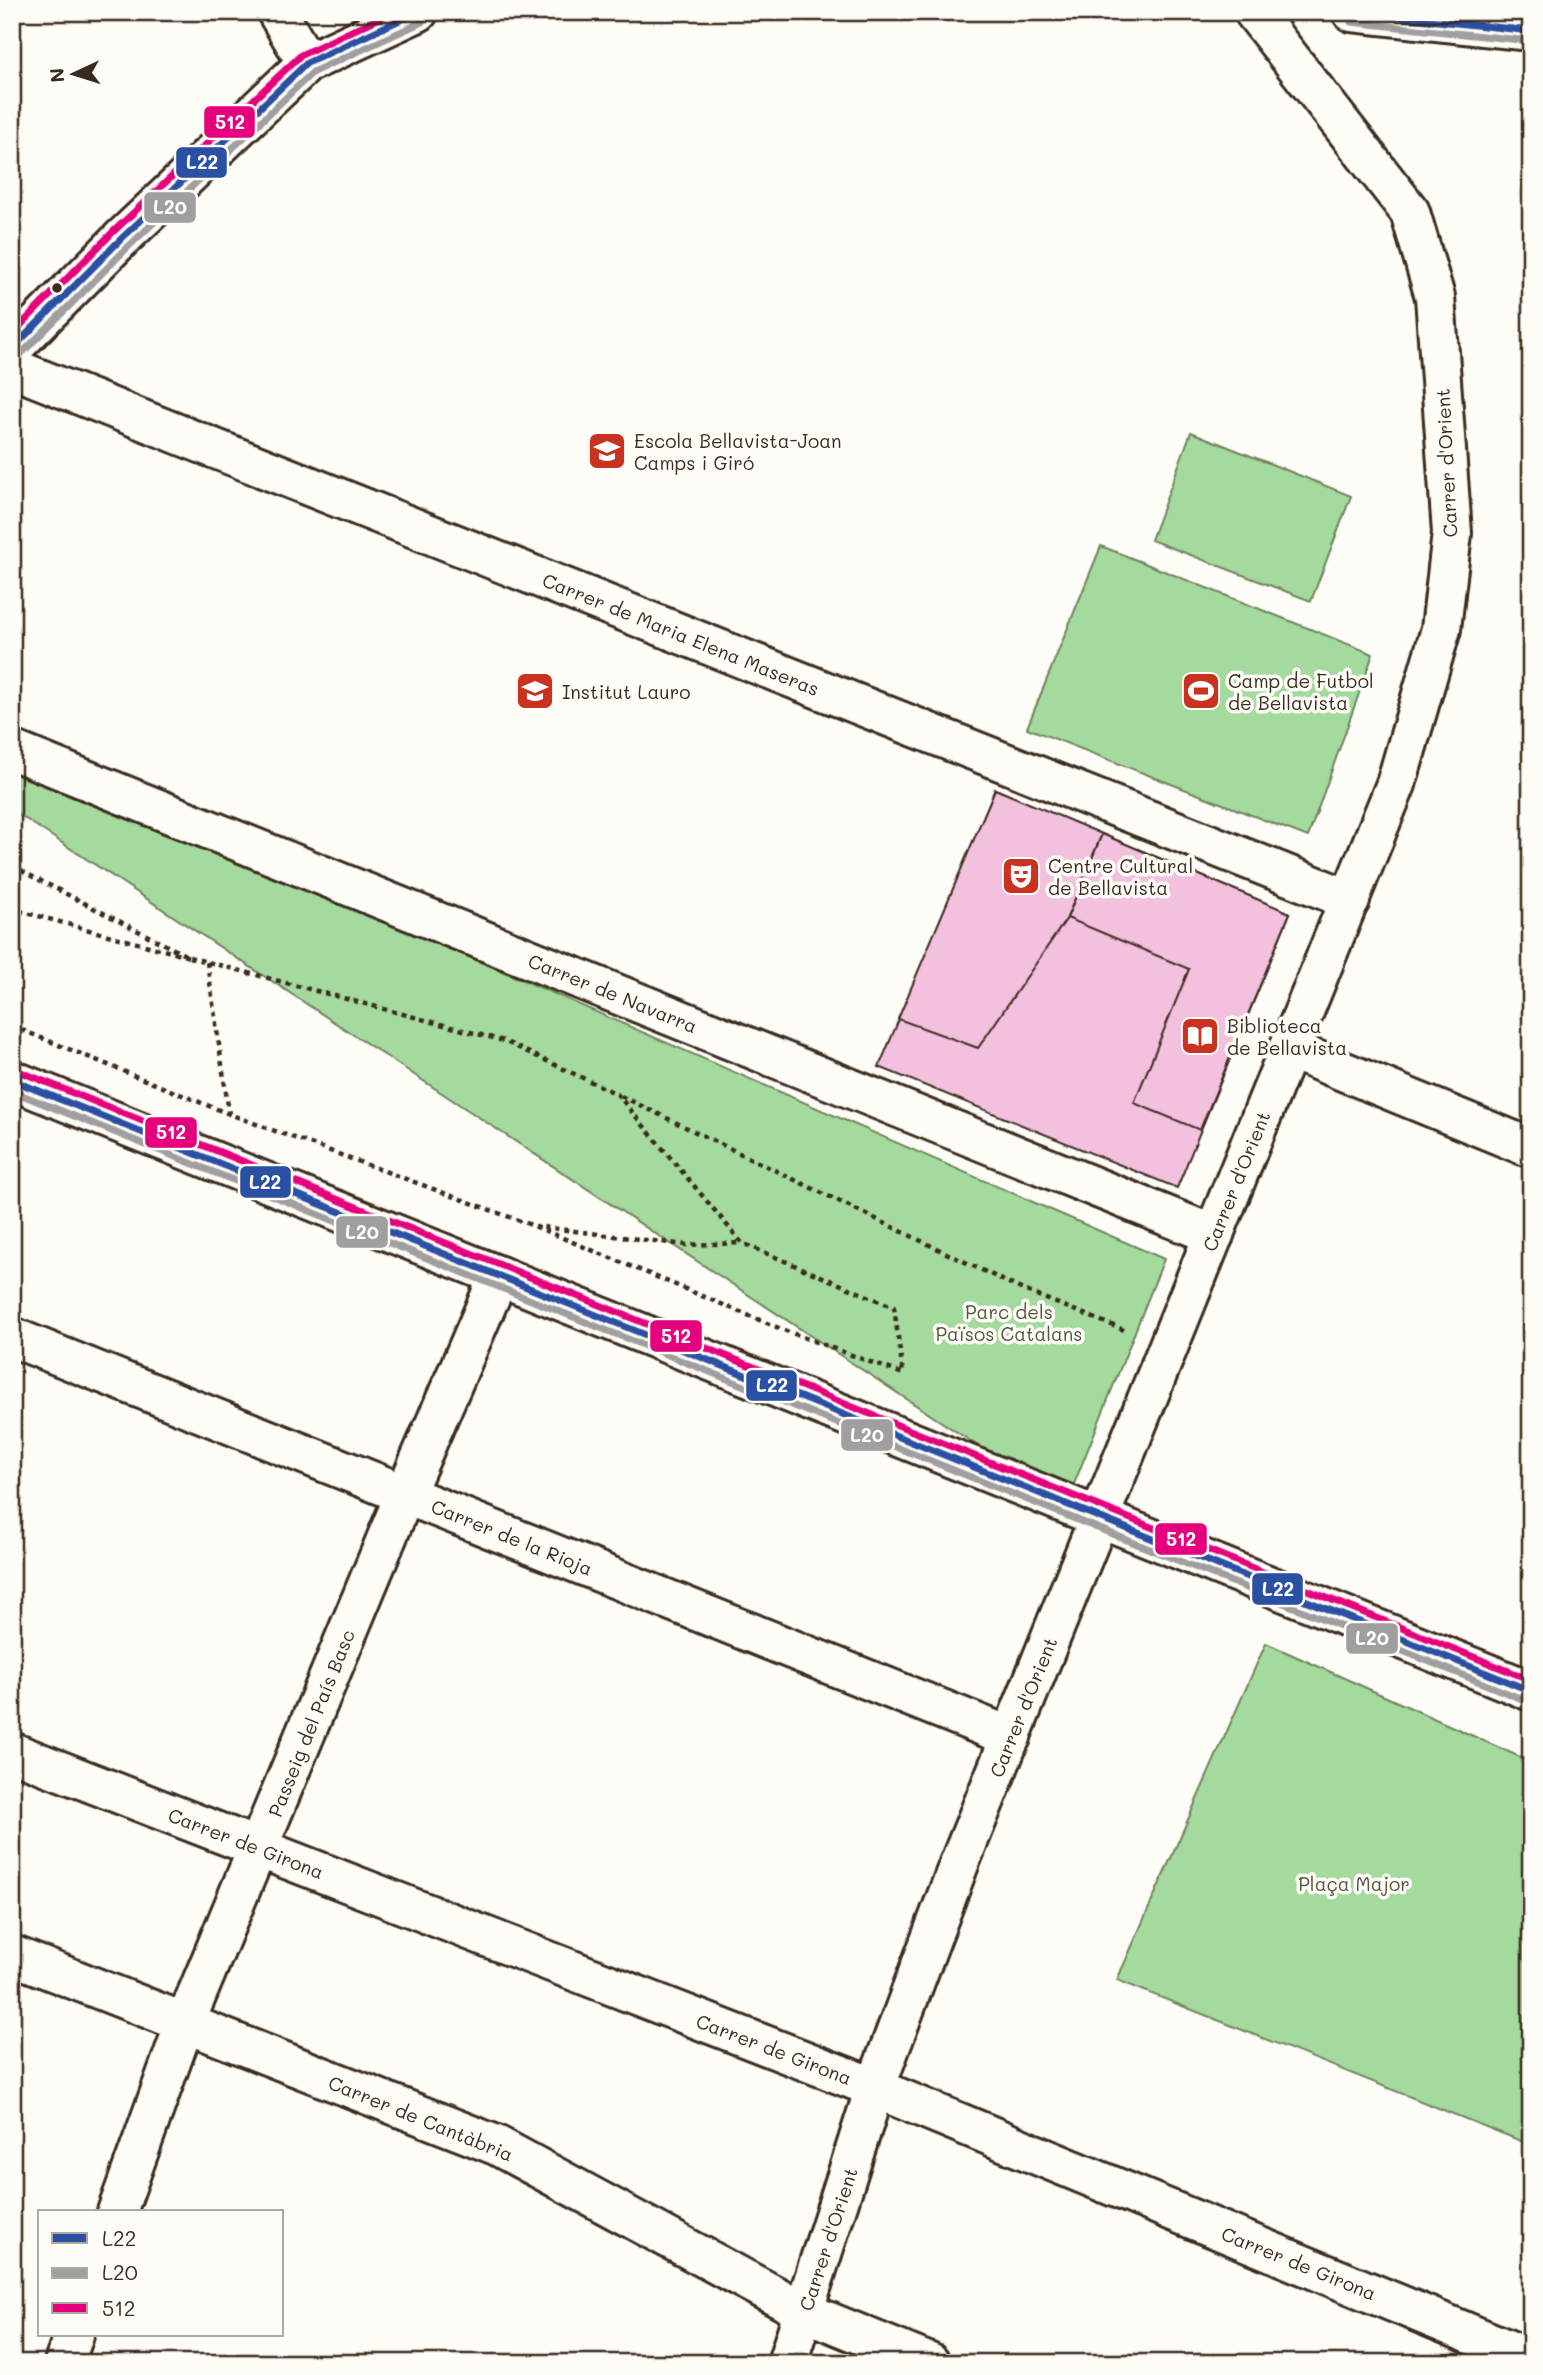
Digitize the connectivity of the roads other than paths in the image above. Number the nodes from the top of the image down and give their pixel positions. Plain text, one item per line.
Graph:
1 (277, 12) edge
2 (418, 12) edge
3 (1254, 12) edge
4 (1352, 12) edge
5 (1531, 31) edge
6 (307, 63) junction
7 (12, 349) edge
8 (12, 368) edge
9 (12, 750) edge
10 (1350, 900) junction
11 (1289, 1049) junction
12 (12, 1080) edge
13 (1531, 1148) edge
14 (1214, 1235) junction
15 (499, 1276) junction
16 (12, 1337) edge
17 (405, 1494) junction
18 (1099, 1518) junction
19 (1531, 1691) edge
20 (1011, 1737) junction
21 (12, 1752) edge
22 (259, 1848) junction
23 (12, 1955) edge
24 (185, 2023) junction
25 (875, 2088) junction
26 (118, 2210) edge
27 (805, 2312) junction
28 (74, 2336) edge
29 (1531, 2359) edge
30 (64, 2363) edge
31 (787, 2363) edge
32 (930, 2363) edge

1 - 6 street
2 - 6 street
3 - 10 street, Carrer d'Orient
4 - 5 street
6 - 7 street
8 - 10 street, Carrer de Maria Elena Maseras
9 - 14 street, Carrer de Navarra
10 - 11 street, Carrer d'Orient
11 - 13 street
11 - 14 street, Carrer d'Orient
12 - 15 street
14 - 18 street, Carrer d'Orient
15 - 17 street, Passeig del País Basc
15 - 18 street
16 - 17 street, Carrer de la Rioja
17 - 20 street, Carrer de la Rioja
17 - 22 street, Passeig del País Basc
18 - 19 street
18 - 20 street, Carrer d'Orient
20 - 25 street, Carrer d'Orient
21 - 22 street, Carrer de Girona
22 - 24 street, Passeig del País Basc
22 - 25 street, Carrer de Girona
23 - 24 street, Carrer de Cantàbria
24 - 26 street, Passeig del País Basc
24 - 27 street, Carrer de Cantàbria
25 - 27 street, Carrer d'Orient
25 - 29 street, Carrer de Girona
27 - 31 street, Carrer d'Orient
27 - 32 street, Carrer de Cantàbria
28 - 30 street

